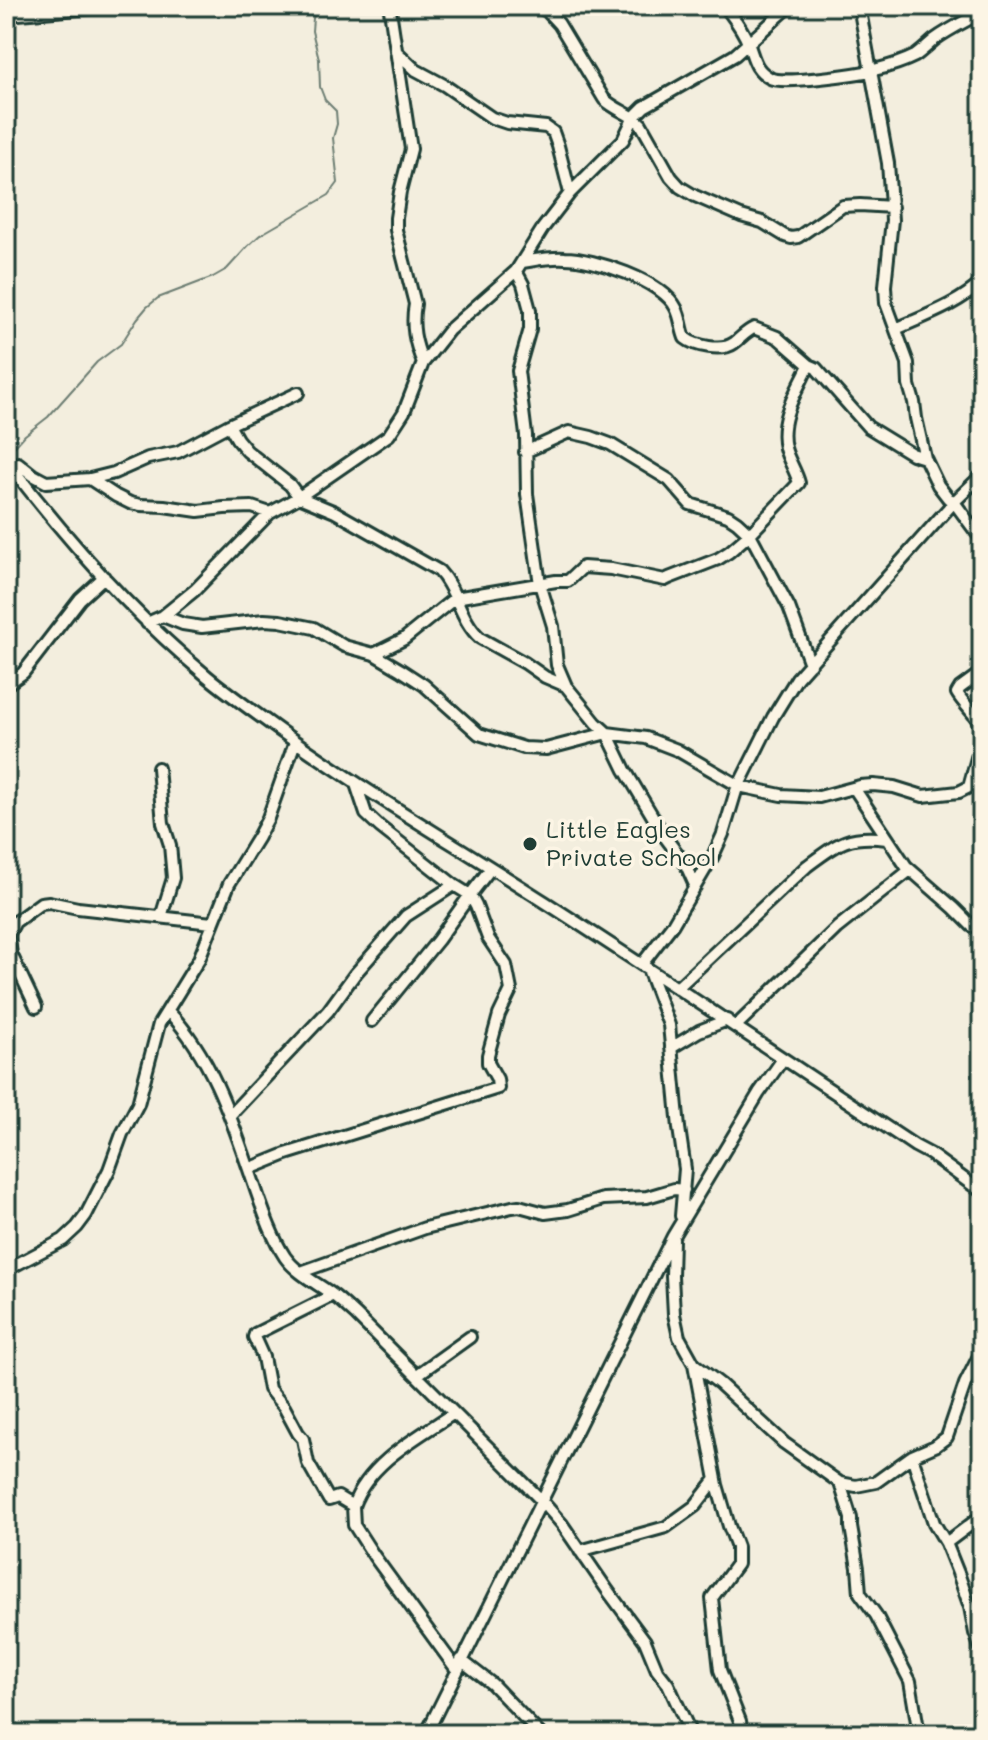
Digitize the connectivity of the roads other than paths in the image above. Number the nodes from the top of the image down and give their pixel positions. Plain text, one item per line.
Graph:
1 (103, 6) edge
2 (536, 6) edge
3 (725, 6) edge
4 (790, 6) edge
5 (859, 6) edge
6 (391, 7) edge
7 (982, 12) edge
8 (6, 14) edge
9 (748, 43) junction
10 (396, 51) junction
11 (870, 71) junction
12 (634, 117) junction
13 (570, 193) junction
14 (892, 207) junction
15 (519, 266) junction
16 (982, 282) edge
17 (896, 329) junction
18 (423, 363) junction
19 (809, 365) junction
20 (298, 393) dead end
21 (229, 425) junction
22 (525, 452) junction
23 (925, 458) junction
24 (8, 462) edge
25 (982, 475) edge
26 (90, 479) junction
27 (299, 497) junction
28 (954, 502) junction
29 (270, 513) junction
30 (750, 534) junction
31 (982, 540) edge
32 (104, 577) junction
33 (540, 584) junction
34 (455, 598) junction
35 (163, 616) junction
36 (147, 623) junction
37 (374, 654) junction
38 (810, 664) junction
39 (982, 672) edge
40 (6, 685) edge
41 (566, 686) junction
42 (982, 728) edge
43 (607, 733) junction
44 (295, 742) junction
45 (982, 749) edge
46 (158, 768) dead end
47 (356, 784) junction
48 (739, 786) junction
49 (854, 788) junction
50 (887, 839) junction
51 (491, 868) junction
52 (910, 870) junction
53 (454, 885) junction
54 (695, 885) junction
55 (470, 895) junction
56 (161, 917) junction
57 (212, 923) junction
58 (972, 926) dead end
59 (645, 967) junction
60 (677, 988) junction
61 (36, 1007) dead end
62 (168, 1011) junction
63 (372, 1021) dead end
64 (731, 1023) junction
65 (671, 1048) junction
66 (783, 1059) junction
67 (231, 1114) junction
68 (249, 1169) junction
69 (981, 1189) edge
70 (684, 1190) junction
71 (681, 1222) junction
72 (673, 1236) junction
73 (6, 1270) edge
74 (301, 1272) junction
75 (333, 1295) junction
76 (470, 1337) dead end
77 (982, 1350) edge
78 (694, 1364) junction
79 (417, 1375) junction
80 (454, 1413) junction
81 (912, 1456) junction
82 (716, 1479) junction
83 (840, 1483) junction
84 (541, 1500) junction
85 (353, 1506) junction
86 (982, 1516) edge
87 (946, 1543) junction
88 (580, 1551) junction
89 (982, 1652) edge
90 (459, 1665) junction
91 (426, 1734) edge
92 (540, 1734) edge
93 (691, 1734) edge
94 (742, 1734) edge
95 (919, 1734) edge

1 - 8 main road
2 - 12 street
3 - 9 street
4 - 9 street
5 - 11 street
6 - 10 street
7 - 11 street
9 - 11 street
9 - 12 street
10 - 13 street
10 - 18 street
11 - 14 street
12 - 13 street
12 - 14 street
13 - 15 street
14 - 17 street
15 - 18 street
15 - 19 street
15 - 22 street
16 - 17 street
17 - 23 street
18 - 27 street
19 - 23 street
19 - 30 street
20 - 21 street
21 - 26 street
21 - 27 street
22 - 30 street
22 - 33 street
23 - 28 street
24 - 26 street
24 - 32 street
25 - 28 street
26 - 29 street
27 - 29 street
27 - 34 street
28 - 31 street
28 - 38 street
29 - 35 street
30 - 33 street
30 - 38 street
32 - 36 street
32 - 40 street
33 - 34 street
33 - 41 street
34 - 37 street
34 - 41 street
35 - 36 street
35 - 37 street
36 - 44 street
37 - 43 street
38 - 48 street
39 - 42 street
41 - 43 street
43 - 48 street
43 - 54 street
44 - 47 street
44 - 57 street
45 - 49 street
46 - 56 street
47 - 51 street
47 - 53 street
48 - 49 street
48 - 54 street
49 - 50 street
50 - 52 street
50 - 60 street
51 - 55 street
51 - 59 street
52 - 58 street
52 - 64 street
53 - 55 street
53 - 67 street
54 - 59 street
55 - 63 street
55 - 68 street
56 - 57 street
56 - 61 street
57 - 62 street
59 - 60 street
59 - 65 street
60 - 64 street
62 - 67 street
62 - 73 street
64 - 65 street
64 - 66 street
65 - 70 street
66 - 69 street
66 - 71 street
67 - 68 street
68 - 74 street
70 - 71 street
70 - 74 street
71 - 72 street
72 - 78 street
72 - 84 street
74 - 75 street
75 - 79 street
75 - 85 street
76 - 79 street
77 - 81 street
78 - 82 street
78 - 83 street
79 - 80 street
80 - 84 street
80 - 85 street
81 - 83 street
81 - 87 street
82 - 88 street
82 - 94 street
83 - 95 street
84 - 88 street
84 - 90 street
85 - 90 street
86 - 87 street
87 - 89 street
88 - 93 street
90 - 91 street
90 - 92 street

